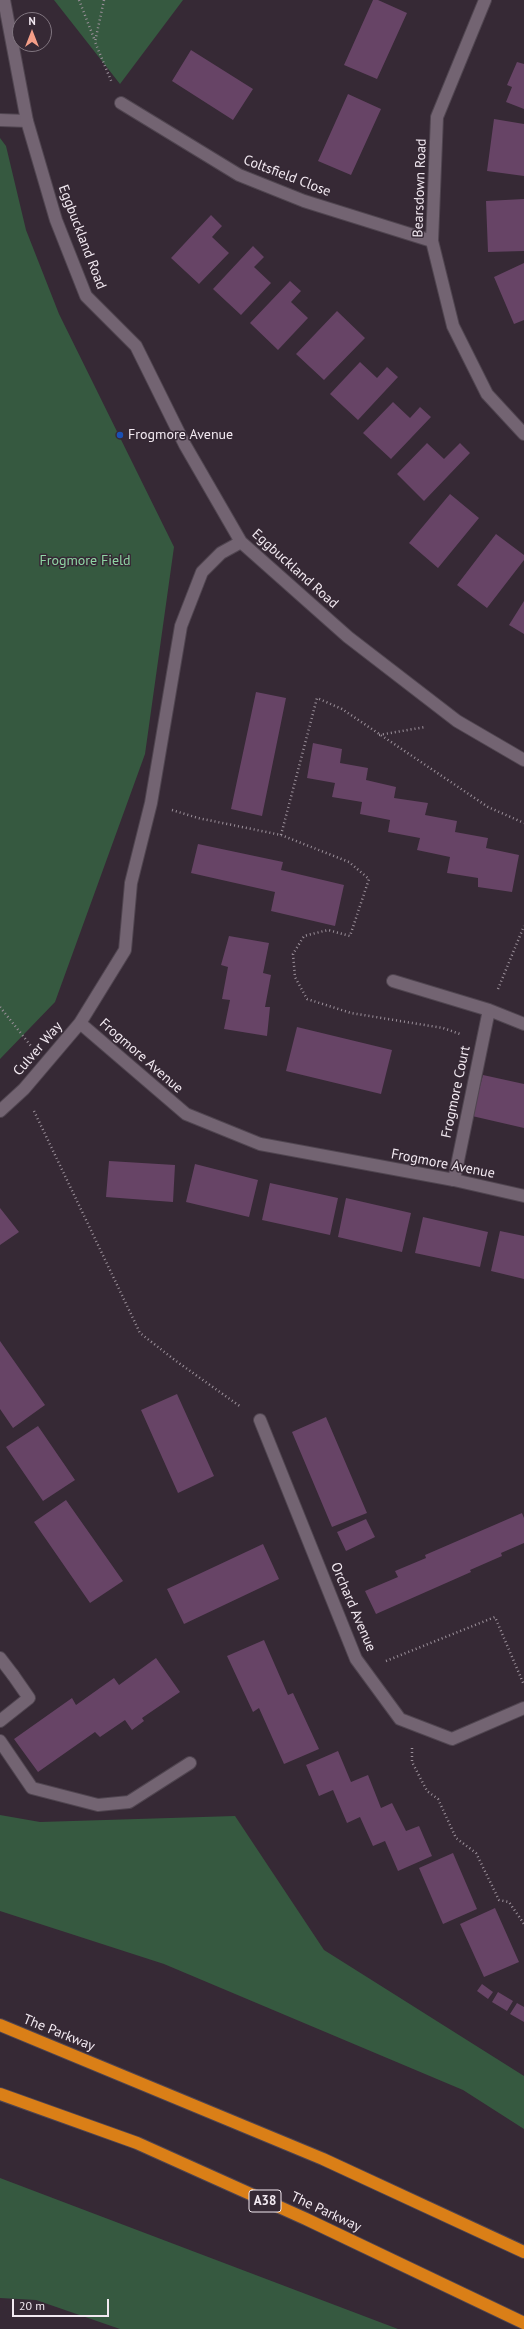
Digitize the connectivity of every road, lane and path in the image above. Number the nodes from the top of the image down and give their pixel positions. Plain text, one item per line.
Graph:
1 (4, 0) edge
2 (80, 0) edge
3 (104, 0) edge
4 (485, 0) edge
5 (95, 42) junction
6 (121, 103) joint
7 (0, 120) edge
8 (27, 121) junction
9 (432, 241) junction
10 (524, 434) edge
11 (241, 542) junction
12 (458, 721) junction
13 (379, 735) junction
14 (524, 760) edge
15 (151, 803) junction
16 (524, 823) edge
17 (281, 835) junction
18 (524, 926) edge
19 (393, 981) dead end
20 (0, 1007) edge
21 (489, 1010) junction
22 (80, 1023) junction
23 (524, 1024) edge
24 (482, 1041) junction
25 (45, 1064) junction
26 (24, 1089) junction
27 (0, 1111) edge
28 (454, 1180) junction
29 (524, 1196) edge
30 (260, 1420) joint
31 (0, 1658) edge
32 (364, 1669) junction
33 (524, 1685) edge
34 (524, 1708) edge
35 (0, 1721) edge
36 (411, 1723) junction
37 (0, 1741) edge
38 (190, 1763) dead end
39 (524, 1924) edge
40 (0, 2025) edge
41 (0, 2094) edge
42 (524, 2252) edge
43 (524, 2323) edge

1 - 8 street, Eggbuckland Road
2 - 5 path
3 - 5 path
4 - 9 street, Bearsdown Road
5 - 6 path
6 - 9 street, Coltsfield Close
7 - 8 street
8 - 11 street, Eggbuckland Road
9 - 10 street, Bearsdown Road
11 - 12 street, Eggbuckland Road
11 - 15 street, Frogmore Avenue
12 - 13 path
12 - 14 street, Eggbuckland Road
13 - 16 path
13 - 17 path
15 - 17 path
15 - 22 street, Frogmore Avenue
17 - 24 path
18 - 21 path
19 - 21 street
20 - 25 path
21 - 23 street
21 - 24 street, Frogmore Court
22 - 25 street, Culver Way
22 - 28 street, Frogmore Avenue
24 - 28 street, Frogmore Court
25 - 26 street, Culver Way
26 - 27 street, Culver Way
26 - 30 path
28 - 29 street, Frogmore Avenue
30 - 32 street, Orchard Avenue
31 - 35 street
32 - 33 path
32 - 36 street, Orchard Avenue
34 - 36 street, Orchard Avenue
36 - 39 path
37 - 38 street
40 - 42 highway, The Parkway
41 - 43 highway, The Parkway / A38

